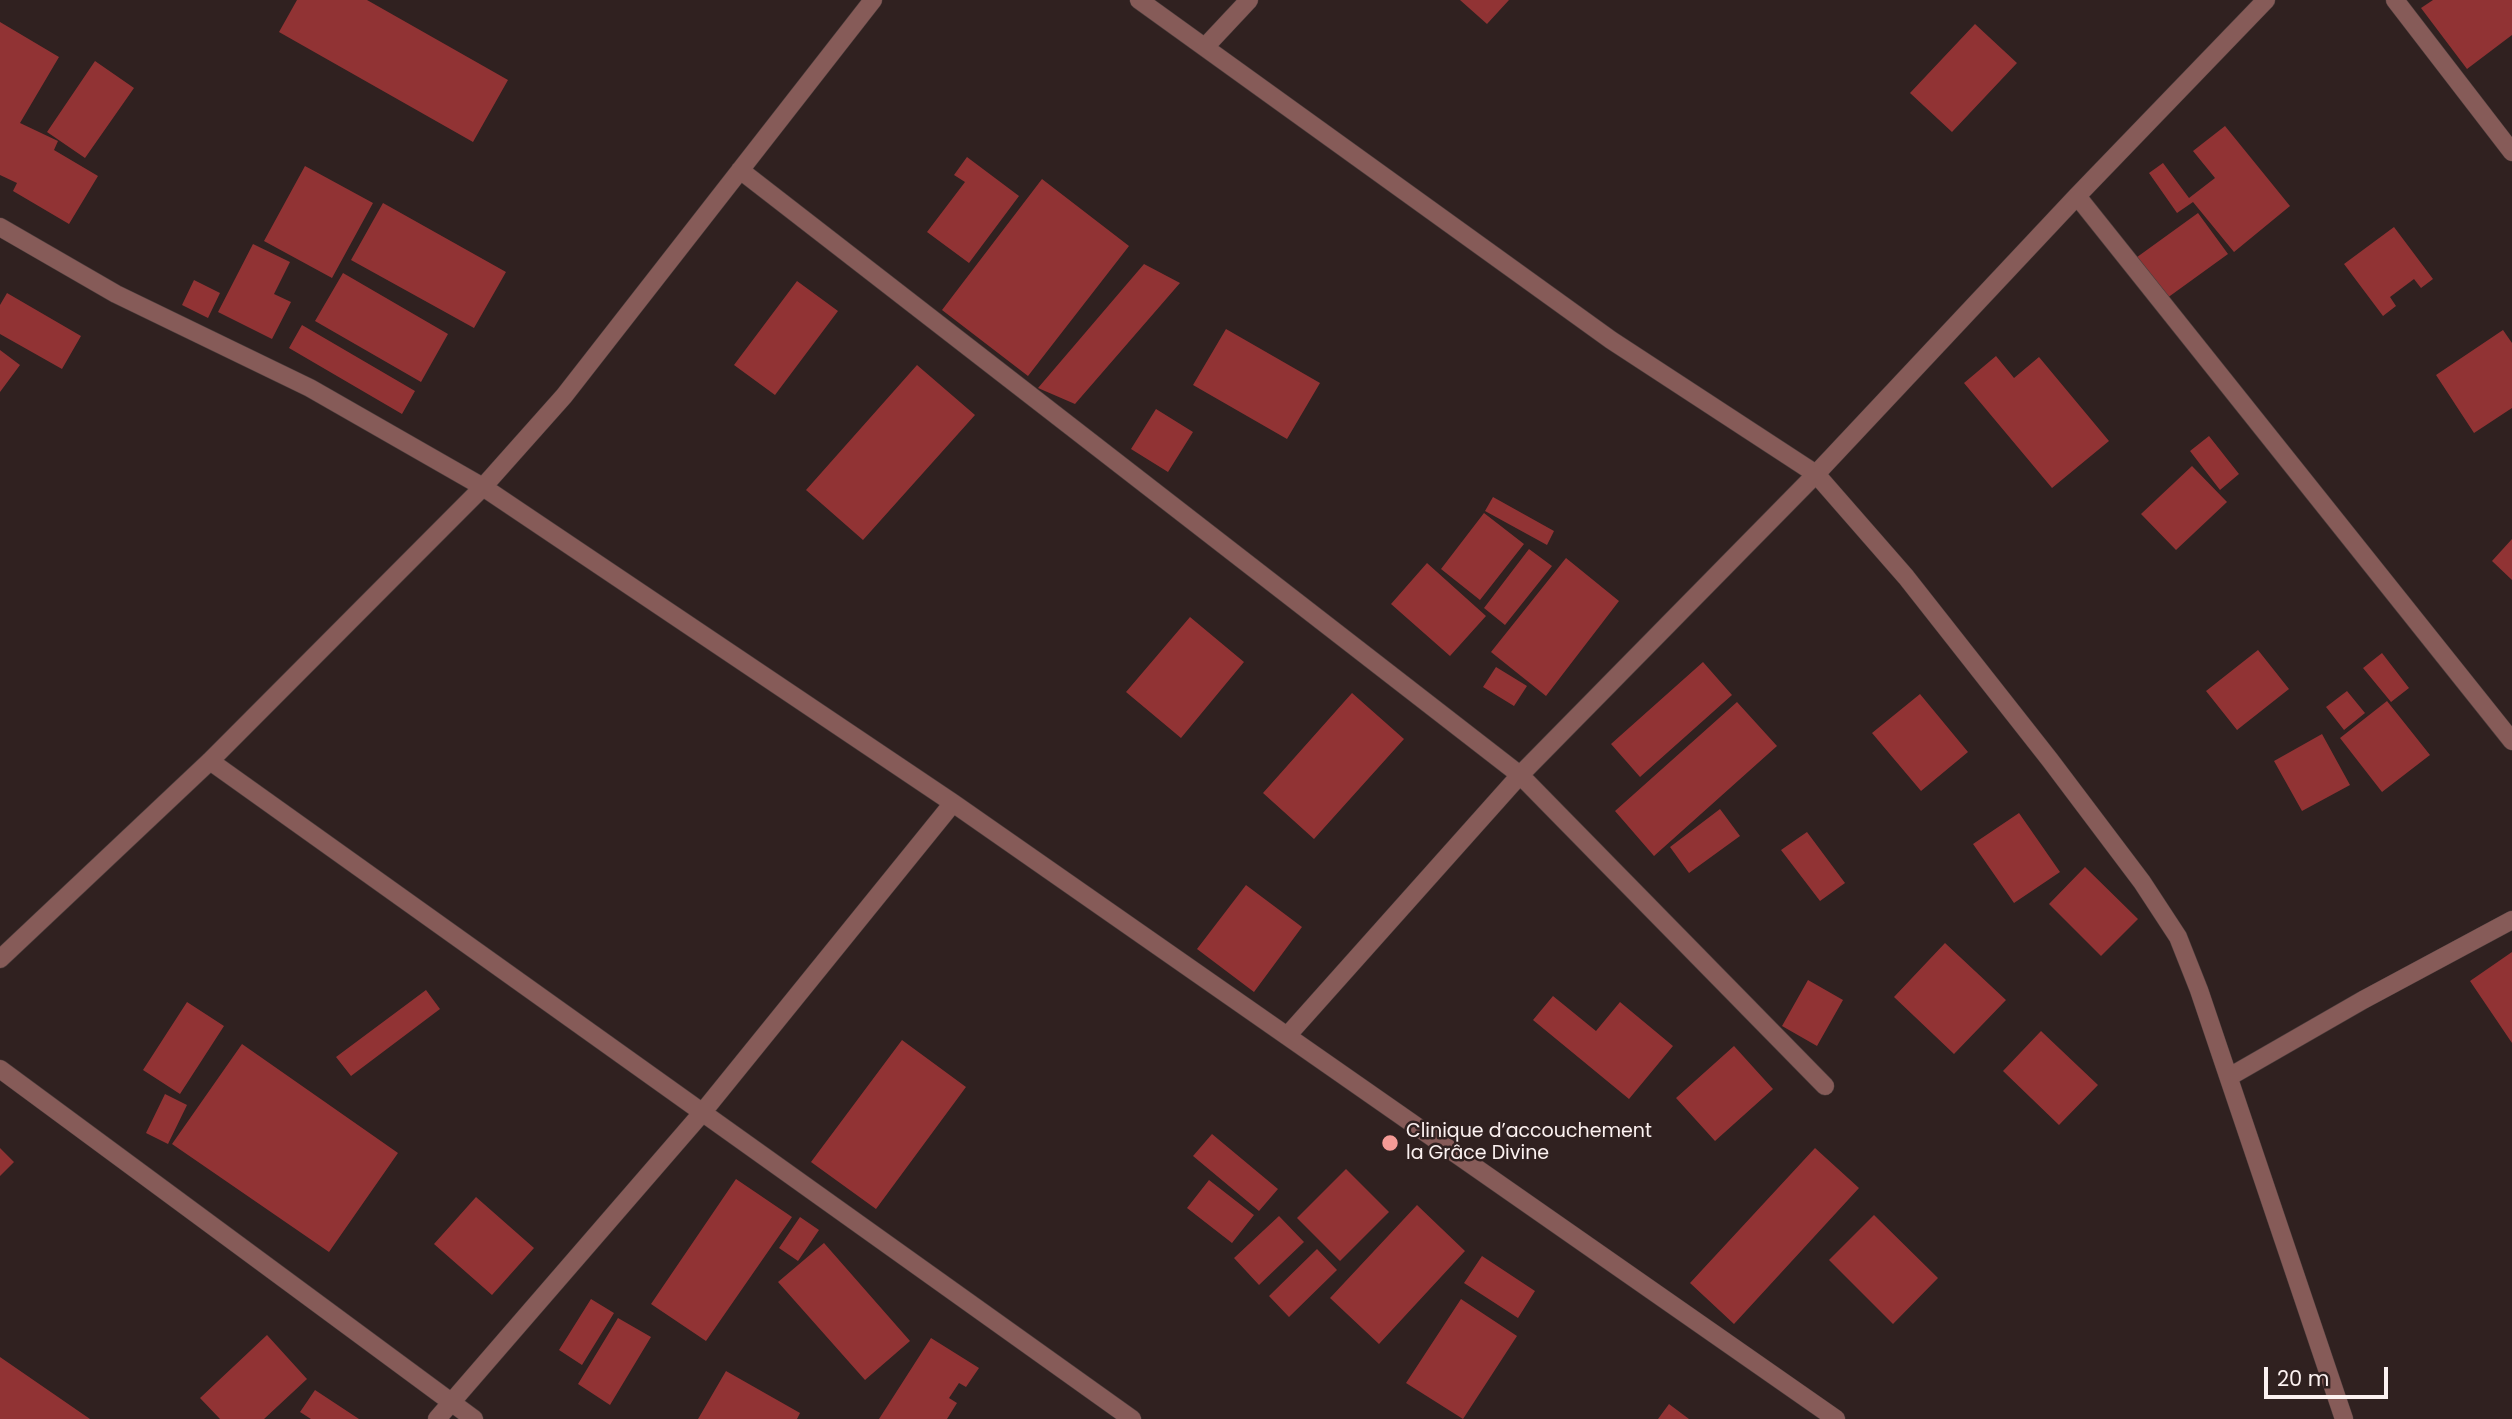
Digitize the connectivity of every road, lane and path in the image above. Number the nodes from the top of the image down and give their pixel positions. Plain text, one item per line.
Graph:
1 (873, 0) edge
2 (1139, 0) edge
3 (1249, 0) edge
4 (2266, 0) edge
5 (2395, 0) edge
6 (1205, 47) junction
7 (2512, 152) edge
8 (740, 170) junction
9 (2077, 196) junction
10 (0, 227) edge
11 (1816, 474) junction
12 (483, 487) junction
13 (2512, 741) edge
14 (210, 761) junction
15 (1520, 775) junction
16 (953, 803) junction
17 (2512, 920) edge
18 (0, 959) edge
19 (1287, 1037) junction
20 (0, 1069) edge
21 (2229, 1077) junction
22 (1825, 1086) dead end
23 (702, 1113) junction
24 (453, 1404) junction
25 (438, 1419) edge
26 (474, 1419) edge
27 (1132, 1419) edge
28 (1836, 1419) edge
29 (2344, 1419) edge

1 - 8 street
2 - 6 street
3 - 6 street
4 - 9 street
5 - 7 street
6 - 11 street
8 - 12 street
8 - 15 street
9 - 11 street
9 - 13 street
10 - 12 street
11 - 15 street
11 - 21 street
12 - 14 street
12 - 16 street
14 - 18 street
14 - 23 street
15 - 19 street
15 - 22 street
16 - 19 street
16 - 23 street
17 - 21 street
19 - 28 street
20 - 24 street
21 - 29 street
23 - 24 street
23 - 27 street
24 - 25 street
24 - 26 street

